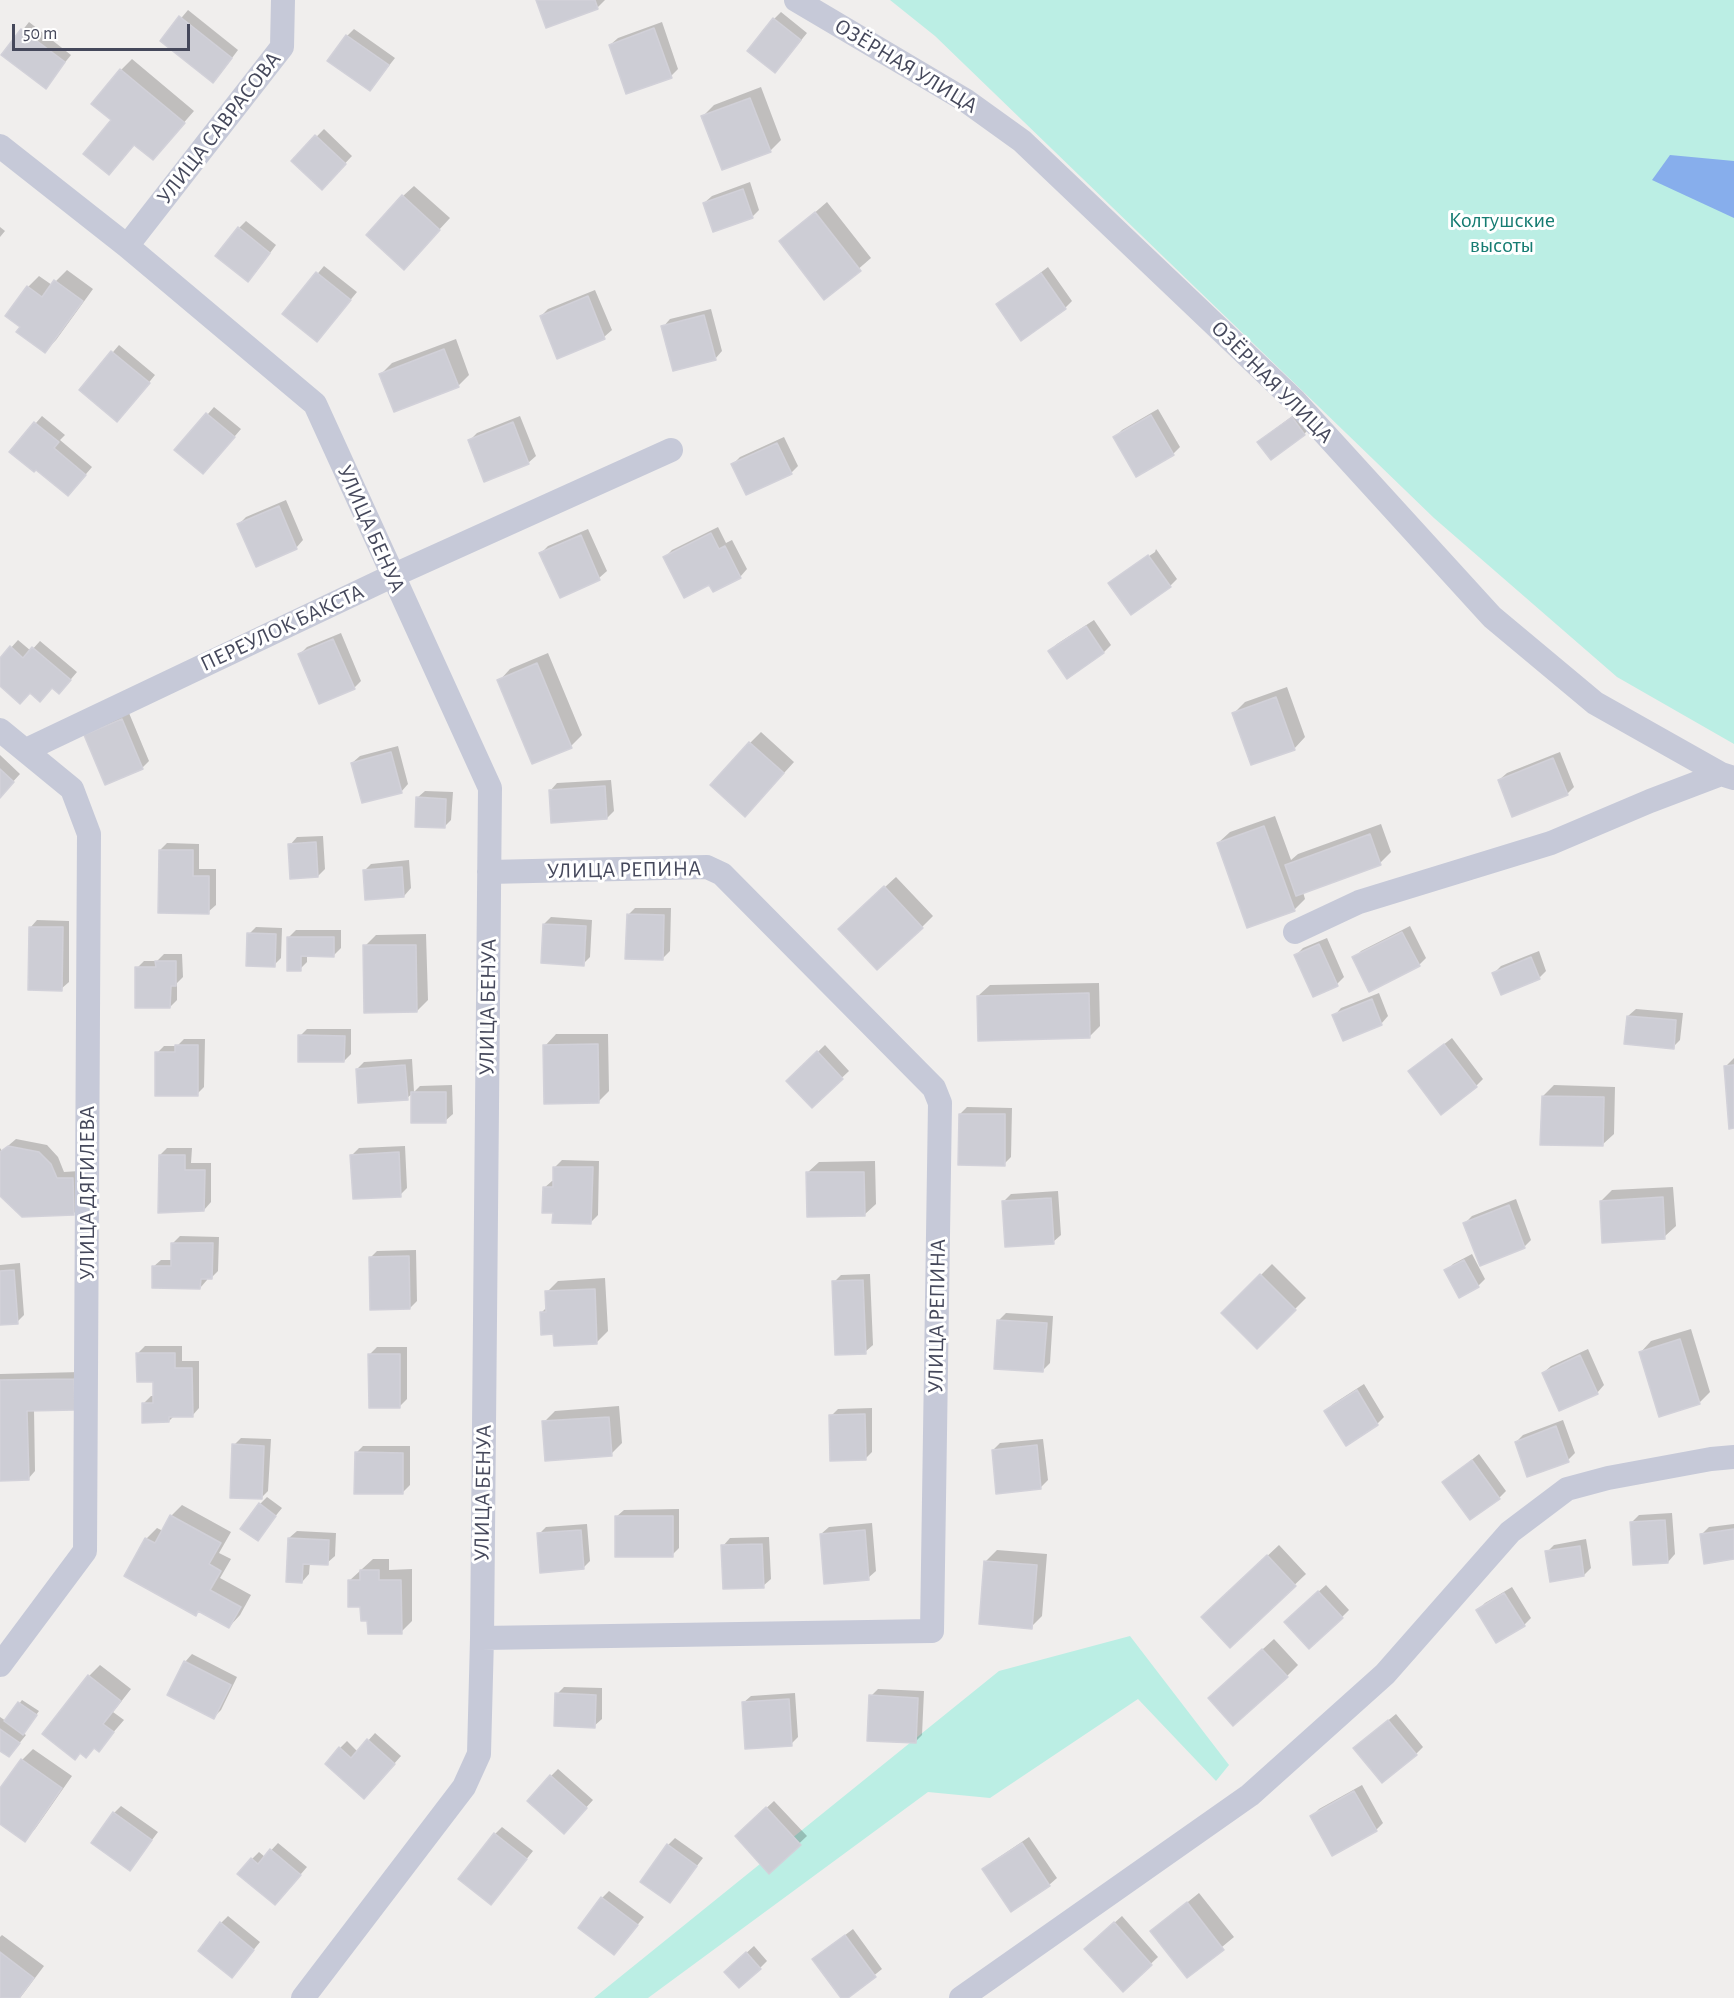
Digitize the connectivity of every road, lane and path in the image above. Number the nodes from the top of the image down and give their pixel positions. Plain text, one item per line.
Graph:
1 (283, 0) edge
2 (796, 0) edge
3 (0, 146) edge
4 (127, 246) junction
5 (671, 450) dead end
6 (392, 576) junction
7 (0, 730) edge
8 (26, 750) junction
9 (1728, 776) edge
10 (489, 872) junction
11 (1295, 932) dead end
12 (1734, 1457) edge
13 (482, 1638) junction
14 (0, 1665) edge
15 (303, 1998) edge
16 (961, 1998) edge

1 - 4 street, УЛИЦА САВРАСОВА
2 - 9 street, ОЗЁРНАЯ УЛИЦА
3 - 4 street, УЛИЦА БЕНУА
4 - 6 street, УЛИЦА БЕНУА
5 - 6 street, ПЕРЕУЛОК БАКСТА
6 - 8 street, ПЕРЕУЛОК БАКСТА
6 - 10 street, УЛИЦА БЕНУА
7 - 8 street, УЛИЦА ДЯГИЛЕВА
8 - 14 street, УЛИЦА ДЯГИЛЕВА
9 - 11 street
10 - 13 street, УЛИЦА БЕНУА
10 - 13 street, УЛИЦА РЕПИНА
12 - 16 street
13 - 15 street, УЛИЦА БЕНУА

